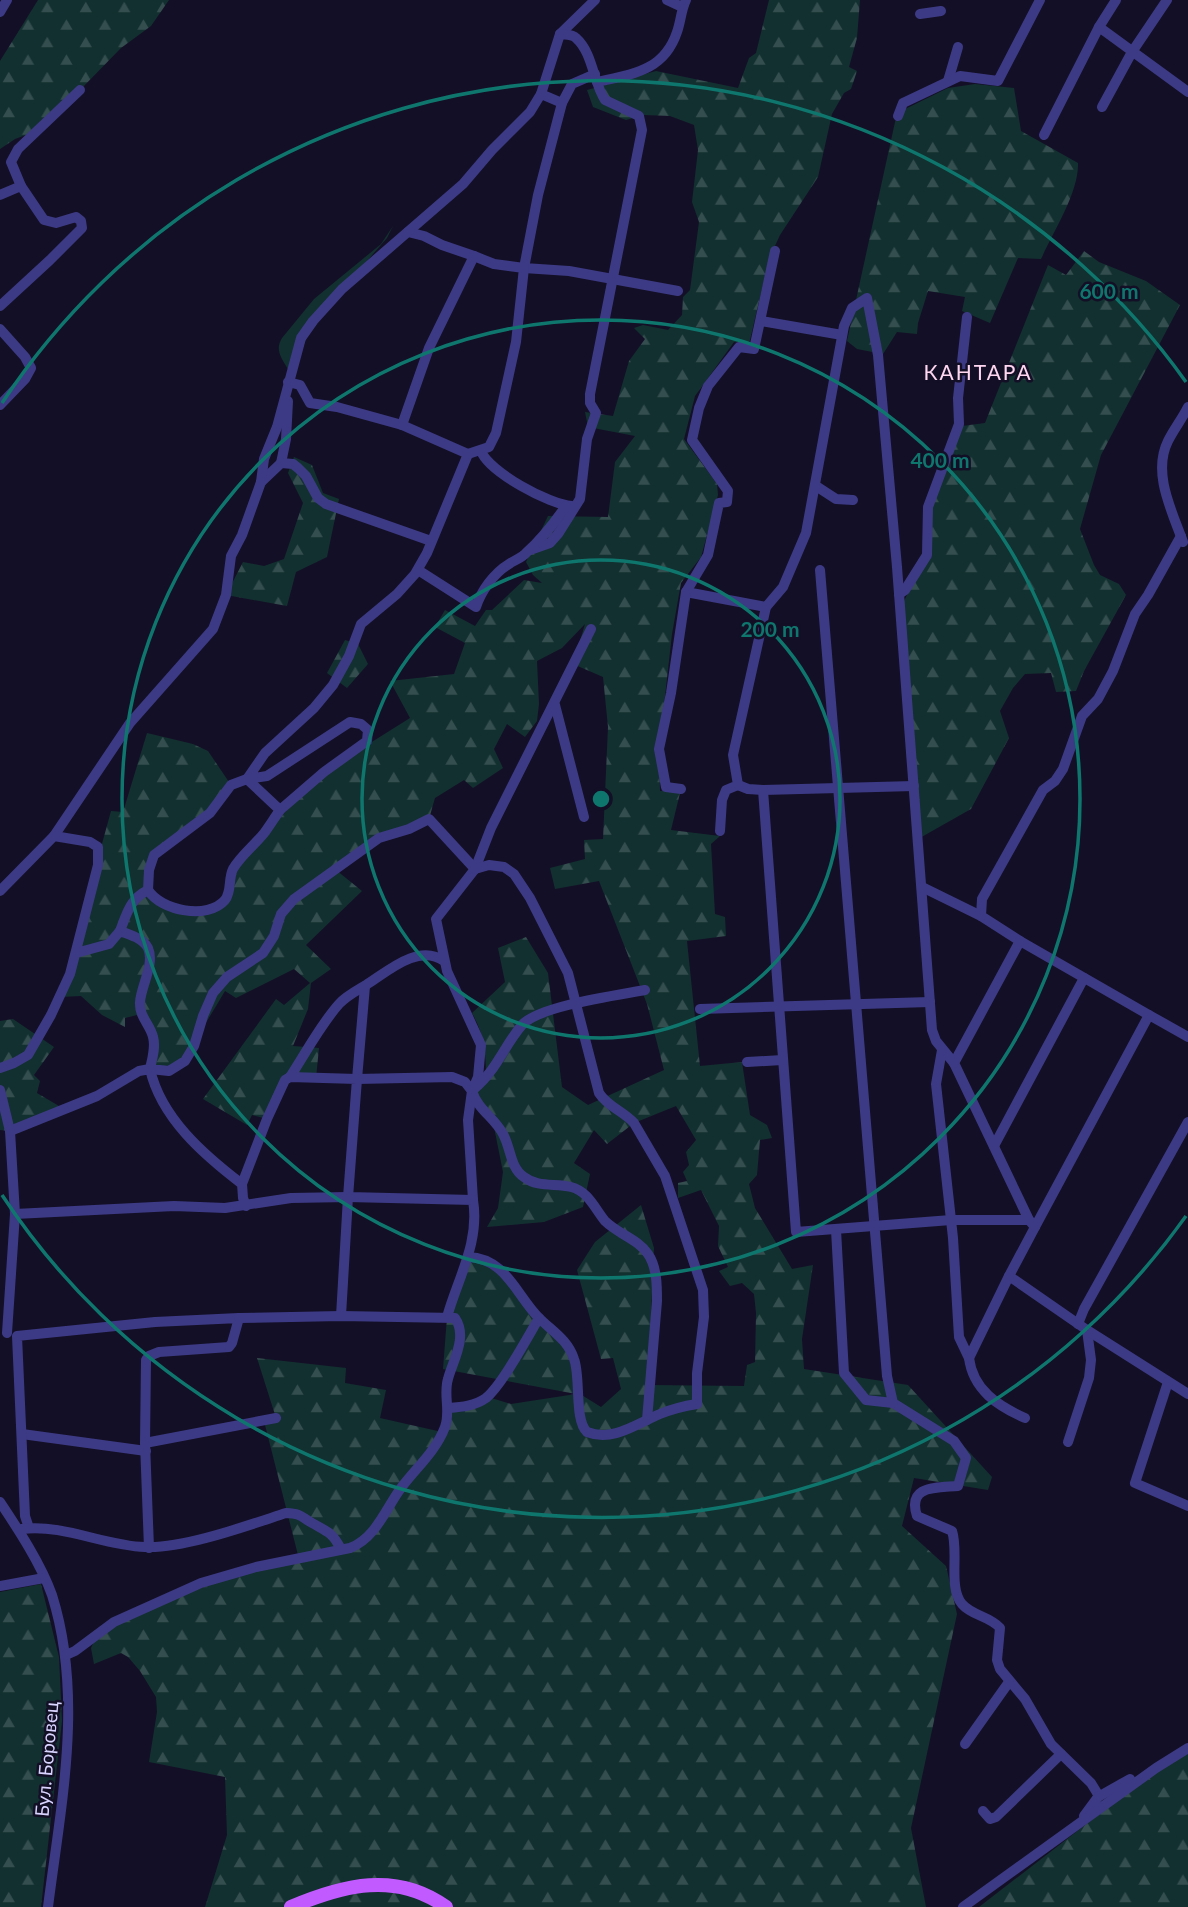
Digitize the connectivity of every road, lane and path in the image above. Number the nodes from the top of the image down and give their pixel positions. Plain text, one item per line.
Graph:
1 (7, 0) edge
2 (595, 0) edge
3 (667, 0) edge
4 (1040, 0) edge
5 (1116, 0) edge
6 (1167, 0) edge
7 (684, 4) edge
8 (941, 11) dead end
9 (0, 12) edge
10 (920, 13) dead end
11 (1099, 27) junction
12 (560, 34) junction
13 (958, 47) dead end
14 (1132, 52) junction
15 (596, 78) junction
16 (948, 81) junction
17 (80, 90) dead end
18 (1188, 92) edge
19 (541, 94) junction
20 (562, 103) junction
21 (1102, 107) dead end
22 (898, 116) dead end
23 (1044, 135) dead end
24 (21, 186) junction
25 (0, 195) edge
26 (408, 232) junction
27 (775, 251) dead end
28 (474, 256) junction
29 (524, 268) junction
30 (614, 279) junction
31 (678, 291) dead end
32 (0, 306) edge
33 (967, 317) dead end
34 (761, 321) junction
35 (0, 329) edge
36 (842, 335) junction
37 (287, 387) junction
38 (0, 405) edge
39 (1188, 407) edge
40 (402, 425) junction
41 (481, 451) junction
42 (468, 454) junction
43 (281, 463) junction
44 (261, 482) junction
45 (816, 486) junction
46 (580, 499) junction
47 (853, 500) dead end
48 (566, 506) junction
49 (431, 541) junction
50 (530, 550) junction
51 (418, 570) junction
52 (820, 570) dead end
53 (686, 593) junction
54 (899, 594) junction
55 (766, 607) junction
56 (591, 629) dead end
57 (555, 705) junction
58 (247, 779) junction
59 (738, 785) junction
60 (914, 786) junction
61 (838, 787) junction
62 (681, 789) dead end
63 (763, 790) junction
64 (280, 810) junction
65 (584, 817) dead end
66 (720, 831) dead end
67 (54, 836) junction
68 (475, 869) junction
69 (922, 887) junction
70 (148, 890) junction
71 (0, 891) edge
72 (981, 916) junction
73 (120, 931) junction
74 (1020, 941) junction
75 (76, 953) junction
76 (444, 961) junction
77 (1084, 978) junction
78 (365, 986) junction
79 (645, 990) dead end
80 (930, 1002) junction
81 (855, 1003) junction
82 (576, 1004) junction
83 (779, 1005) junction
84 (700, 1009) dead end
85 (1149, 1015) junction
86 (1188, 1037) edge
87 (942, 1050) junction
88 (782, 1060) junction
89 (747, 1062) dead end
90 (954, 1063) junction
91 (0, 1068) edge
92 (150, 1069) junction
93 (290, 1077) junction
94 (358, 1079) junction
95 (0, 1090) edge
96 (472, 1091) junction
97 (1188, 1122) edge
98 (10, 1131) junction
99 (994, 1146) junction
100 (242, 1184) junction
101 (348, 1197) junction
102 (473, 1200) junction
103 (246, 1206) junction
104 (15, 1214) junction
105 (951, 1220) junction
106 (1032, 1223) junction
107 (874, 1226) junction
108 (836, 1230) junction
109 (468, 1257) junction
110 (1009, 1276) junction
111 (341, 1316) junction
112 (447, 1317) junction
113 (239, 1318) junction
114 (539, 1318) junction
115 (1083, 1327) junction
116 (8, 1333) edge
117 (969, 1358) junction
118 (1168, 1382) junction
119 (1188, 1394) edge
120 (892, 1402) junction
121 (448, 1408) junction
122 (276, 1418) dead end
123 (1025, 1418) dead end
124 (647, 1420) junction
125 (22, 1434) junction
126 (1068, 1442) dead end
127 (146, 1447) junction
128 (0, 1502) edge
129 (1188, 1506) edge
130 (24, 1529) junction
131 (149, 1548) junction
132 (341, 1549) junction
133 (44, 1578) junction
134 (0, 1586) edge
135 (66, 1655) junction
136 (1009, 1682) junction
137 (965, 1744) dead end
138 (1188, 1748) edge
139 (1061, 1754) junction
140 (1142, 1778) junction
141 (1100, 1796) junction
142 (983, 1811) dead end
143 (1085, 1819) junction
144 (48, 1907) edge
145 (291, 1907) edge
146 (446, 1907) edge
147 (963, 1907) edge

1 - 9 street
2 - 12 street
3 - 7 street
4 - 16 street
5 - 11 street
6 - 14 street
7 - 15 street
8 - 10 street
11 - 14 street
11 - 23 street
12 - 15 street
12 - 19 street
13 - 16 street
14 - 18 street
14 - 21 street
15 - 20 street
15 - 30 street
16 - 22 street
17 - 24 street
19 - 20 street
19 - 26 street
20 - 29 street
24 - 25 street
24 - 32 street
26 - 28 street
26 - 37 street
27 - 34 street
28 - 29 street
28 - 40 street
29 - 30 street
29 - 41 street
30 - 31 street
30 - 46 street
33 - 54 street
34 - 36 street
34 - 53 street
35 - 38 street
36 - 45 street
36 - 54 street
37 - 40 street
37 - 43 street
37 - 44 street
39 - 72 street
40 - 42 street
41 - 42 street
41 - 48 street
42 - 49 street
43 - 44 street
43 - 49 street
44 - 67 street
45 - 47 street
45 - 55 street
46 - 48 street
46 - 50 street
48 - 50 street
49 - 51 street
50 - 51 street
51 - 58 street
52 - 61 street
53 - 55 street
53 - 62 street
54 - 60 street
55 - 59 street
56 - 57 street
57 - 65 street
57 - 68 street
58 - 64 street
58 - 64 street
58 - 70 street
59 - 63 street
59 - 66 street
60 - 61 street
60 - 69 street
61 - 63 street
61 - 81 street
63 - 83 street
64 - 70 street
67 - 71 street
67 - 75 street
68 - 76 street
68 - 82 street
68 - 92 street
69 - 72 street
69 - 80 street
70 - 73 street
72 - 74 street
73 - 75 street
73 - 92 street
74 - 77 street
74 - 90 street
75 - 91 street
76 - 78 street
76 - 96 street
77 - 85 street
77 - 99 street
78 - 93 street
78 - 94 street
79 - 82 street
80 - 81 street
80 - 87 street
81 - 83 street
81 - 107 street
82 - 96 street
82 - 124 street
83 - 84 street
83 - 88 street
85 - 86 street
85 - 106 street
87 - 90 street
87 - 105 street
88 - 89 street
88 - 108 street
90 - 99 street
92 - 98 street
92 - 100 street
93 - 94 street
93 - 100 street
94 - 96 street
94 - 101 street
95 - 98 street
96 - 102 street
96 - 124 street
97 - 115 street
98 - 104 street
99 - 106 street
100 - 103 street
101 - 102 street
101 - 103 street
101 - 111 street
102 - 109 street
103 - 104 street
104 - 116 street
105 - 106 street
105 - 107 street
105 - 117 street
106 - 110 street
107 - 108 street
107 - 120 street
108 - 120 street
109 - 112 street
109 - 114 street
110 - 115 street
110 - 117 street
111 - 112 street
111 - 113 street
112 - 121 street
113 - 116 street
113 - 127 street
114 - 121 street
114 - 124 street
115 - 118 street
115 - 126 street
116 - 125 street
117 - 123 street
118 - 119 street
118 - 129 street
120 - 136 street
121 - 132 street
122 - 127 street
125 - 127 street
125 - 130 street
127 - 131 street
128 - 130 street, Бул. Боровец
130 - 131 street
130 - 133 street, Бул. Боровец
131 - 132 street
132 - 135 street
133 - 134 street
133 - 135 street, Бул. Боровец
135 - 144 street, Бул. Боровец
136 - 137 street
136 - 139 street
138 - 140 street
139 - 141 street
139 - 142 street
140 - 141 street
140 - 143 street
141 - 143 street
143 - 147 street
145 - 146 main road

